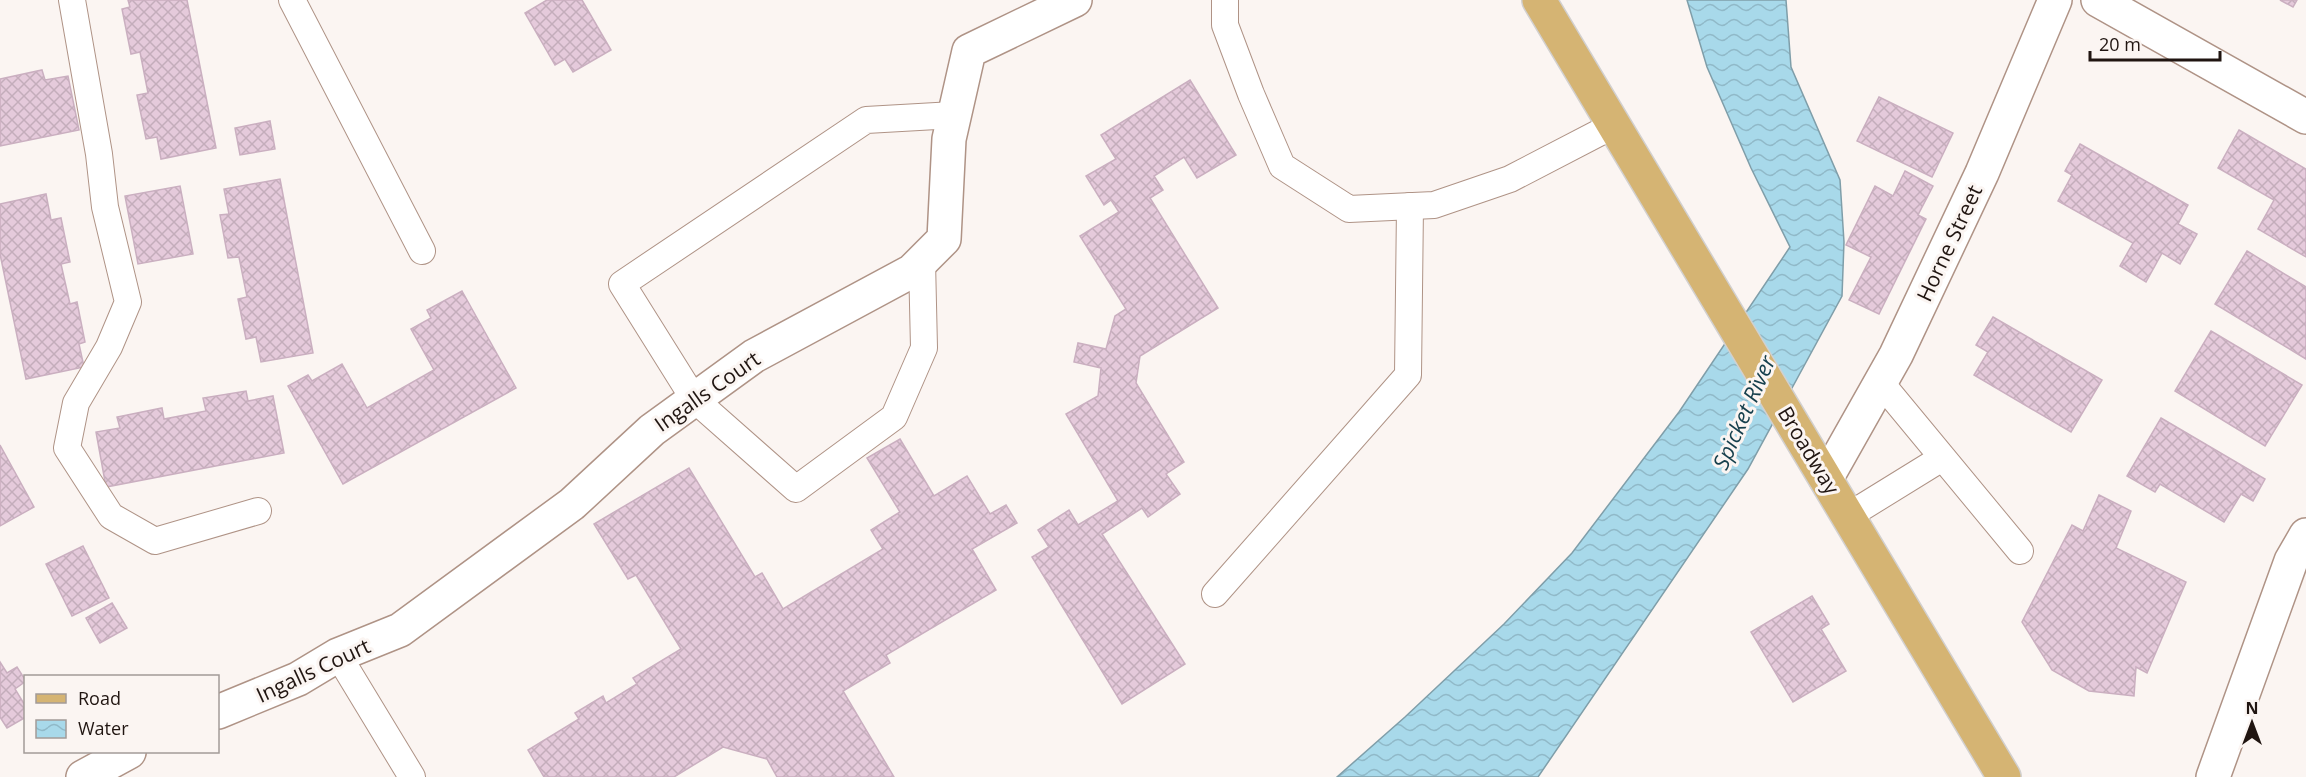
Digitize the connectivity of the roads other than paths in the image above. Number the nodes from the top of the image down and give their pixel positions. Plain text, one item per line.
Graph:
1 (72, 0) edge
2 (292, 0) edge
3 (1075, 0) edge
4 (1225, 0) edge
5 (1539, 0) edge
6 (2055, 0) edge
7 (2098, 0) edge
8 (954, 115) junction
9 (2306, 117) edge
10 (1614, 125) junction
11 (1410, 206) junction
12 (422, 250) dead end
13 (922, 261) junction
14 (1881, 383) junction
15 (694, 399) junction
16 (1942, 458) junction
17 (1826, 478) junction
18 (258, 511) dead end
19 (1848, 516) junction
20 (2306, 535) edge
21 (2020, 551) dead end
22 (1215, 594) dead end
23 (338, 655) junction
24 (219, 712) edge
25 (127, 753) edge
26 (82, 777) edge
27 (412, 777) edge
28 (2004, 777) edge
29 (2213, 777) edge

1 - 18 lane
2 - 12 lane
3 - 8 street, Ingalls Court
4 - 11 lane
5 - 10 main road, Broadway
6 - 14 street, Horne Street
7 - 9 street
8 - 13 street, Ingalls Court
8 - 15 lane
10 - 11 lane
10 - 17 main road, Broadway
11 - 22 lane
13 - 15 street, Ingalls Court
13 - 15 lane
14 - 16 lane
14 - 17 street, Horne Street
15 - 23 street, Ingalls Court
16 - 19 lane
16 - 21 lane
17 - 19 main road, Broadway
19 - 28 main road, Broadway
20 - 29 street
23 - 24 street, Ingalls Court
23 - 27 lane
25 - 26 street

